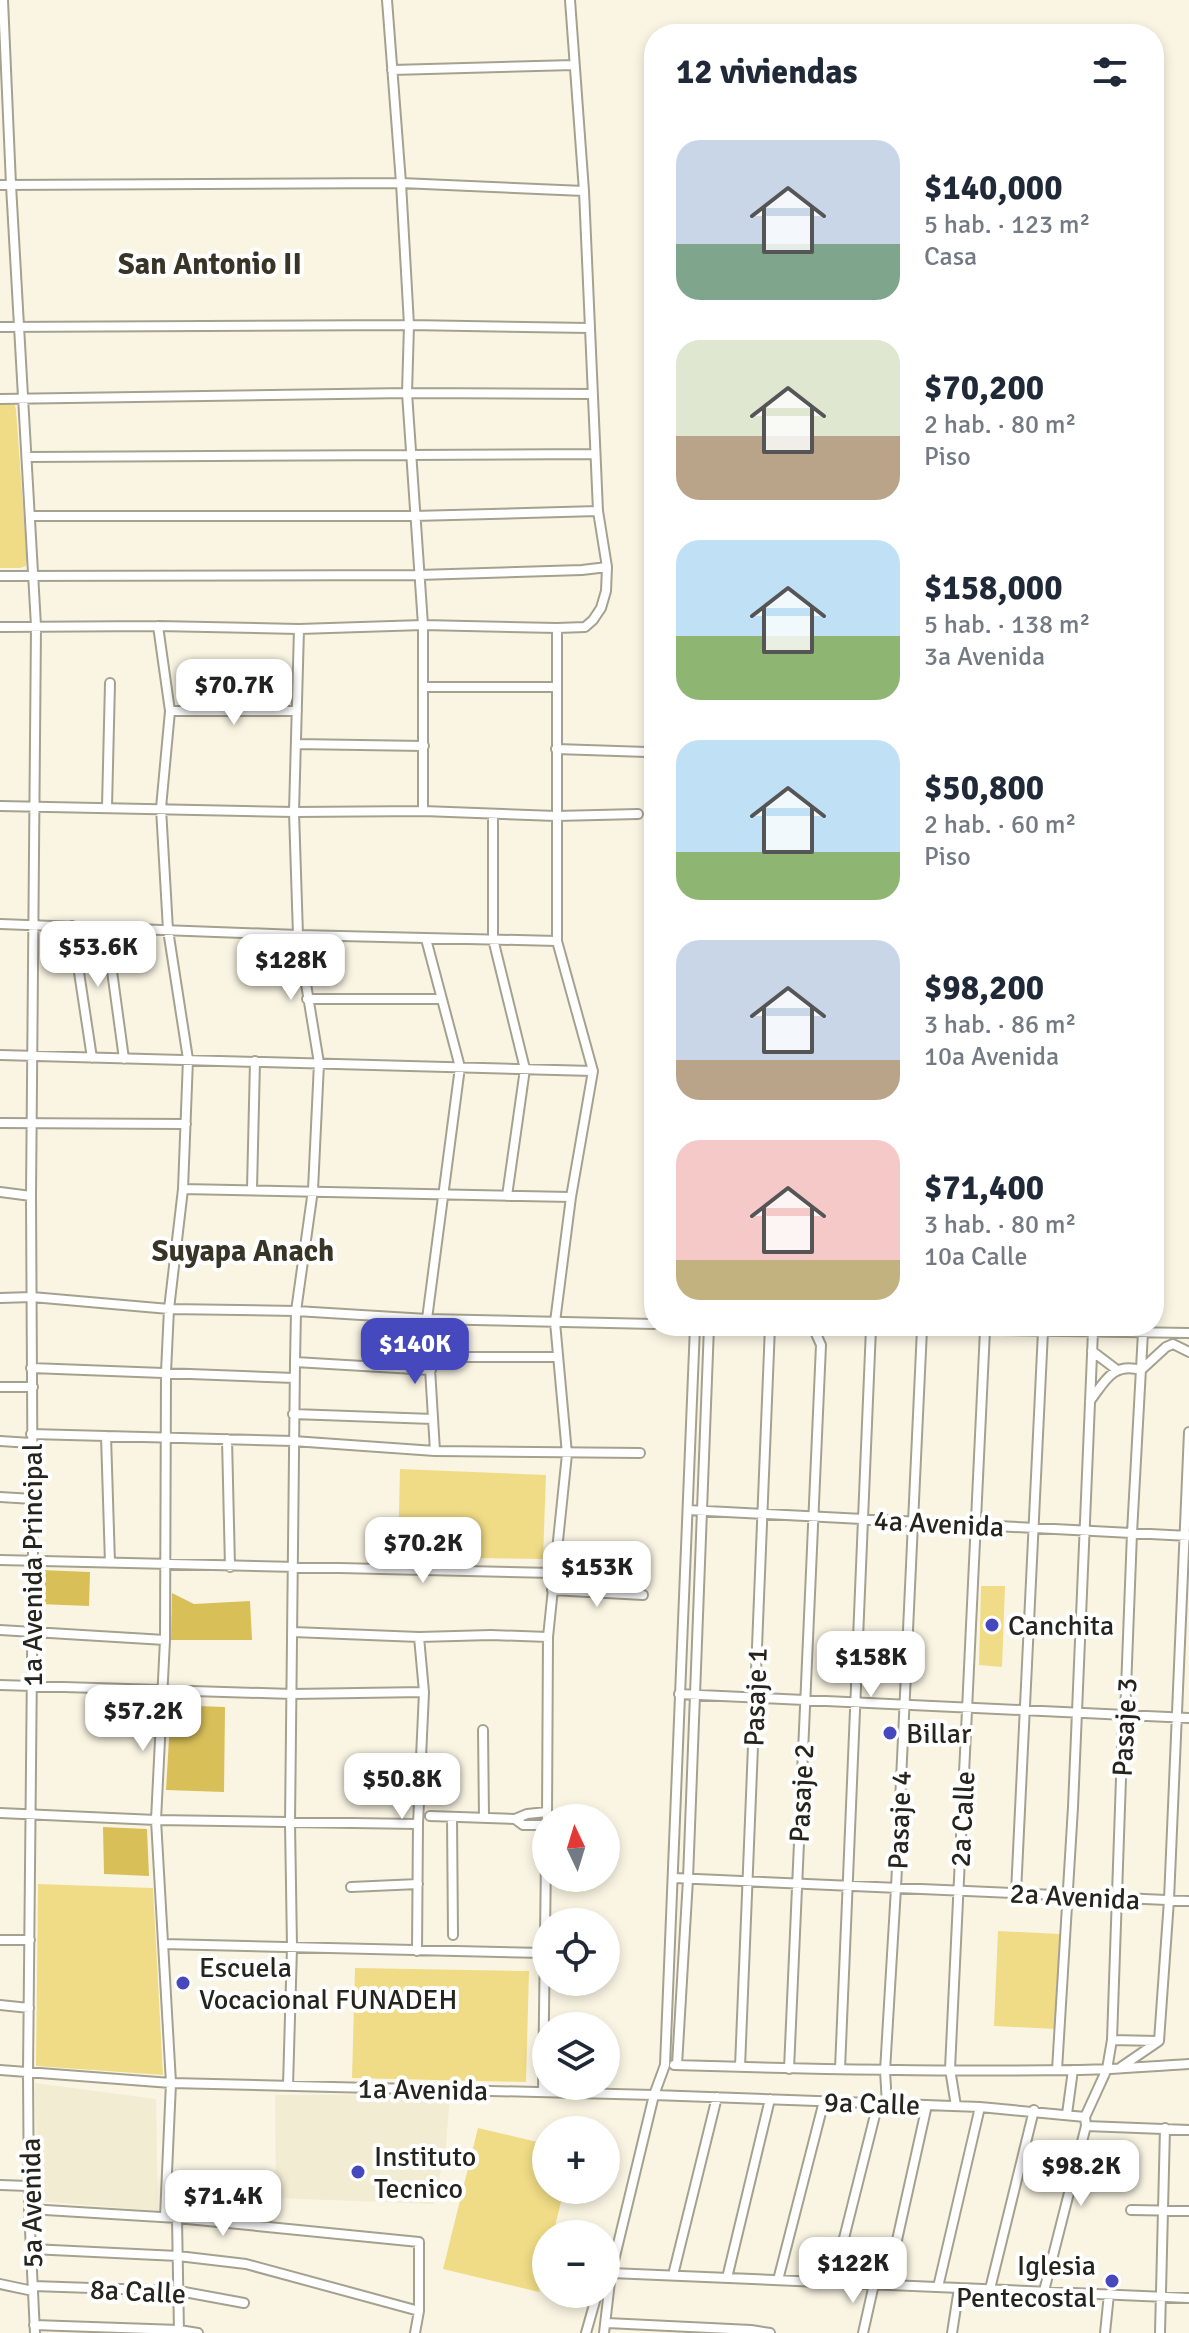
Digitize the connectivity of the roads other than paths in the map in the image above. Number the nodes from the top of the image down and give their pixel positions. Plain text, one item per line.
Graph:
1 (3, 0) edge
2 (387, 0) edge
3 (570, 0) edge
4 (574, 65) junction
5 (392, 70) junction
6 (401, 183) junction
7 (0, 185) edge
8 (11, 185) junction
9 (584, 191) junction
10 (409, 325) junction
11 (19, 326) junction
12 (0, 327) edge
13 (590, 328) junction
14 (407, 393) junction
15 (593, 394) junction
16 (23, 398) junction
17 (0, 399) edge
18 (411, 453) junction
19 (595, 454) junction
20 (28, 457) junction
21 (598, 511) junction
22 (32, 516) junction
23 (414, 516) junction
24 (607, 567) junction
25 (418, 575) junction
26 (0, 576) edge
27 (35, 576) junction
28 (423, 625) junction
29 (36, 626) junction
30 (158, 626) junction
31 (0, 627) edge
32 (557, 628) junction
33 (299, 629) junction
34 (110, 683) dead end
35 (423, 687) junction
36 (557, 687) junction
37 (170, 711) junction
38 (297, 711) junction
39 (296, 744) junction
40 (424, 746) junction
41 (556, 749) junction
42 (644, 752) edge
43 (0, 806) edge
44 (36, 807) junction
45 (107, 807) junction
46 (161, 808) junction
47 (423, 811) junction
48 (294, 812) junction
49 (493, 814) junction
50 (638, 814) dead end
51 (556, 816) junction
52 (0, 924) edge
53 (34, 925) junction
54 (72, 926) junction
55 (106, 927) junction
56 (168, 930) junction
57 (298, 935) junction
58 (426, 939) junction
59 (493, 939) junction
60 (557, 941) junction
61 (307, 999) junction
62 (441, 999) junction
63 (0, 1055) edge
64 (32, 1057) junction
65 (92, 1058) junction
66 (124, 1059) junction
67 (188, 1059) junction
68 (255, 1061) junction
69 (319, 1063) junction
70 (460, 1067) junction
71 (525, 1069) junction
72 (593, 1071) junction
73 (0, 1123) edge
74 (32, 1123) junction
75 (186, 1124) junction
76 (183, 1189) junction
77 (252, 1189) junction
78 (313, 1190) junction
79 (0, 1192) edge
80 (442, 1195) junction
81 (31, 1196) junction
82 (507, 1196) junction
83 (571, 1197) junction
84 (32, 1297) junction
85 (0, 1298) edge
86 (169, 1309) junction
87 (296, 1311) junction
88 (427, 1319) junction
89 (555, 1322) junction
90 (644, 1324) edge
91 (1164, 1332) edge
92 (1189, 1333) edge
93 (695, 1336) edge
94 (709, 1336) edge
95 (770, 1336) edge
96 (817, 1336) edge
97 (871, 1336) edge
98 (922, 1336) edge
99 (985, 1336) edge
100 (1043, 1336) edge
101 (1093, 1336) edge
102 (1143, 1336) edge
103 (1092, 1351) junction
104 (1189, 1352) edge
105 (430, 1357) junction
106 (558, 1357) junction
107 (295, 1362) junction
108 (31, 1368) junction
109 (431, 1370) junction
110 (1117, 1370) junction
111 (1141, 1370) junction
112 (166, 1372) junction
113 (294, 1378) junction
114 (0, 1387) edge
115 (33, 1387) junction
116 (1090, 1402) junction
117 (293, 1414) junction
118 (433, 1419) junction
119 (1189, 1432) edge
120 (106, 1436) junction
121 (31, 1438) junction
122 (164, 1438) junction
123 (227, 1439) junction
124 (0, 1441) edge
125 (293, 1441) junction
126 (435, 1451) junction
127 (640, 1453) dead end
128 (567, 1454) junction
129 (0, 1497) edge
130 (33, 1499) junction
131 (688, 1510) junction
132 (703, 1510) junction
133 (763, 1513) junction
134 (813, 1516) junction
135 (864, 1519) junction
136 (914, 1522) junction
137 (975, 1525) junction
138 (1033, 1528) junction
139 (1083, 1531) junction
140 (1132, 1533) junction
141 (1187, 1536) edge
142 (0, 1560) edge
143 (33, 1561) junction
144 (110, 1563) junction
145 (166, 1565) junction
146 (230, 1567) junction
147 (294, 1567) junction
148 (553, 1573) junction
149 (552, 1590) junction
150 (643, 1595) dead end
151 (0, 1630) edge
152 (293, 1632) junction
153 (32, 1633) junction
154 (419, 1637) junction
155 (548, 1637) junction
156 (165, 1640) junction
157 (0, 1685) edge
158 (32, 1686) junction
159 (163, 1688) junction
160 (424, 1692) junction
161 (292, 1694) junction
162 (679, 1694) junction
163 (694, 1695) junction
164 (755, 1698) junction
165 (806, 1700) junction
166 (855, 1703) junction
167 (904, 1705) junction
168 (968, 1708) junction
169 (1025, 1711) junction
170 (1075, 1713) junction
171 (1125, 1715) junction
172 (1175, 1718) junction
173 (1189, 1718) edge
174 (483, 1730) dead end
175 (547, 1804) edge
176 (0, 1813) edge
177 (31, 1814) junction
178 (532, 1814) edge
179 (430, 1816) dead end
180 (452, 1817) junction
181 (484, 1818) junction
182 (515, 1819) junction
183 (156, 1820) junction
184 (290, 1823) junction
185 (418, 1824) junction
186 (532, 1825) edge
187 (674, 1878) junction
188 (688, 1879) junction
189 (748, 1881) junction
190 (796, 1883) junction
191 (418, 1884) junction
192 (846, 1886) junction
193 (351, 1887) dead end
194 (896, 1888) junction
195 (959, 1891) junction
196 (1016, 1893) junction
197 (1068, 1895) junction
198 (1119, 1898) junction
199 (1169, 1900) junction
200 (1189, 1901) edge
201 (453, 1935) dead end
202 (0, 1940) edge
203 (30, 1940) junction
204 (164, 1944) junction
205 (292, 1947) junction
206 (417, 1951) junction
207 (532, 1953) edge
208 (0, 2005) edge
209 (29, 2008) junction
210 (1112, 2040) junction
211 (1159, 2041) junction
212 (1189, 2064) edge
213 (665, 2065) junction
214 (677, 2065) junction
215 (740, 2067) junction
216 (1121, 2067) junction
217 (789, 2069) junction
218 (840, 2069) junction
219 (950, 2069) junction
220 (1107, 2069) junction
221 (0, 2070) edge
222 (1057, 2070) junction
223 (1073, 2070) junction
224 (885, 2071) junction
225 (28, 2073) junction
226 (171, 2083) junction
227 (288, 2086) junction
228 (532, 2092) edge
229 (620, 2094) edge
230 (654, 2095) junction
231 (717, 2097) junction
232 (770, 2099) junction
233 (824, 2101) junction
234 (882, 2104) junction
235 (927, 2105) junction
236 (956, 2106) junction
237 (980, 2107) junction
238 (1034, 2110) junction
239 (1067, 2114) junction
240 (1086, 2121) junction
241 (1165, 2128) junction
242 (1189, 2130) edge
243 (0, 2185) edge
244 (29, 2186) junction
245 (29, 2209) junction
246 (1131, 2210) dead end
247 (1163, 2211) junction
248 (1189, 2211) edge
249 (165, 2217) junction
250 (177, 2218) junction
251 (620, 2233) edge
252 (31, 2249) junction
253 (178, 2256) junction
254 (673, 2275) junction
255 (620, 2277) edge
256 (727, 2278) junction
257 (778, 2280) junction
258 (833, 2282) junction
259 (0, 2284) edge
260 (874, 2284) junction
261 (887, 2285) junction
262 (938, 2287) junction
263 (959, 2288) junction
264 (33, 2289) junction
265 (990, 2289) junction
266 (179, 2291) junction
267 (1044, 2291) junction
268 (1109, 2294) junction
269 (1161, 2296) junction
270 (1189, 2298) edge
271 (244, 2303) dead end
272 (593, 2308) edge
273 (608, 2308) edge
274 (419, 2311) junction
275 (607, 2323) junction
276 (35, 2329) edge
277 (179, 2331) edge
278 (748, 2331) edge
279 (198, 2333) edge
280 (415, 2333) edge
281 (586, 2333) edge
282 (604, 2333) edge
283 (770, 2333) edge
284 (863, 2333) edge
285 (952, 2333) edge
286 (1105, 2333) edge
287 (1160, 2333) edge

1 - 8 street, 1a Avenida Principal
2 - 5 street
3 - 4 street
4 - 5 street
4 - 9 street
5 - 6 street
6 - 8 street
6 - 9 street
6 - 10 street
7 - 8 street
8 - 11 street, 1a Avenida Principal
9 - 13 street
10 - 11 street
10 - 13 street
10 - 14 street
11 - 12 street
11 - 16 street, 1a Avenida Principal
13 - 15 street
14 - 15 street
14 - 16 street
14 - 18 street
15 - 19 street
16 - 17 street
16 - 20 street, 1a Avenida Principal
18 - 19 street
18 - 20 street
18 - 23 street
19 - 21 street
20 - 22 street, 1a Avenida Principal
21 - 23 street
21 - 24 street
22 - 23 street
22 - 27 street, 1a Avenida Principal
23 - 25 street
24 - 25 street
24 - 32 street
25 - 27 street
25 - 28 street
26 - 27 street
27 - 29 street, 1a Avenida Principal
28 - 32 street
28 - 33 street
28 - 35 street
29 - 30 street
29 - 31 street
29 - 44 street, 1a Avenida Principal
30 - 33 street
30 - 37 street
32 - 36 street
33 - 38 street
34 - 45 street
35 - 36 street
35 - 40 street
36 - 41 street
37 - 38 street
37 - 46 street
38 - 39 street
39 - 40 street
39 - 48 street
40 - 47 street
41 - 42 street
41 - 51 street
43 - 44 street
44 - 45 street
44 - 53 street, 1a Avenida Principal
45 - 46 street
46 - 48 street
46 - 56 street
47 - 48 street
47 - 49 street
48 - 57 street
49 - 51 street
49 - 59 street
50 - 51 street
51 - 60 street
52 - 53 street
53 - 54 street
53 - 64 street, 1a Avenida Principal
54 - 55 street
54 - 65 street
55 - 56 street
55 - 66 street
56 - 57 street
56 - 67 street
57 - 58 street
57 - 61 street
58 - 59 street
58 - 62 street
59 - 60 street
59 - 71 street
60 - 72 street
61 - 62 street
61 - 69 street
62 - 70 street
63 - 64 street
64 - 65 street
64 - 74 street, 1a Avenida Principal
65 - 66 street
66 - 67 street
67 - 68 street
67 - 75 street
68 - 69 street
68 - 77 street
69 - 70 street
69 - 78 street
70 - 71 street
70 - 80 street
71 - 72 street
71 - 82 street
72 - 83 street
73 - 74 street
74 - 75 street
74 - 81 street, 1a Avenida Principal
75 - 76 street
76 - 77 street
76 - 86 street
77 - 78 street
78 - 80 street
78 - 87 street
79 - 81 street
80 - 82 street
80 - 88 street
81 - 84 street, 1a Avenida Principal
82 - 83 street
83 - 89 street
84 - 85 street
84 - 86 street
84 - 108 street, 1a Avenida Principal
86 - 87 street
86 - 112 street
87 - 88 street
87 - 107 street
88 - 89 street
88 - 105 street
89 - 90 street
89 - 106 street
91 - 92 street
93 - 131 street
94 - 132 street
95 - 133 street, Pasaje 1
96 - 134 street, Pasaje 2
97 - 135 street
98 - 136 street, Pasaje 4
99 - 137 street, 2a Calle
100 - 138 street
101 - 103 street
102 - 111 street, Pasaje 3
103 - 110 street
103 - 116 street
104 - 111 street
105 - 106 street
105 - 109 street
106 - 128 street
107 - 109 street
107 - 113 street
108 - 112 street
108 - 115 street, 1a Avenida Principal
109 - 118 street
110 - 111 street
110 - 116 street
111 - 140 street, Pasaje 3
112 - 113 street
112 - 122 street
113 - 117 street
114 - 115 street
115 - 121 street, 1a Avenida Principal
116 - 139 street
117 - 118 street
117 - 125 street
118 - 126 street
119 - 141 street
120 - 121 street
120 - 122 street
120 - 144 street
121 - 124 street
121 - 130 street, 1a Avenida Principal
122 - 123 street
122 - 145 street
123 - 125 street
123 - 146 street
125 - 126 street
125 - 147 street
126 - 128 street
127 - 128 street
128 - 148 street
129 - 130 street
130 - 143 street, 1a Avenida Principal
131 - 132 street, 4a Avenida
131 - 162 street
132 - 133 street, 4a Avenida
132 - 163 street
133 - 134 street, 4a Avenida
133 - 164 street, Pasaje 1
134 - 135 street, 4a Avenida
134 - 165 street, Pasaje 2
135 - 136 street, 4a Avenida
135 - 166 street
136 - 137 street, 4a Avenida
136 - 167 street, Pasaje 4
137 - 138 street, 4a Avenida
137 - 168 street, 2a Calle
138 - 139 street, 4a Avenida
138 - 169 street
139 - 140 street, 4a Avenida
139 - 170 street
140 - 141 street, 4a Avenida
140 - 171 street, Pasaje 3
141 - 172 street
142 - 143 street
143 - 144 street
143 - 153 street, 1a Avenida Principal
144 - 145 street
145 - 146 street
145 - 156 street
146 - 147 street
147 - 148 street
147 - 152 street
148 - 149 street
149 - 150 street
149 - 155 street
151 - 153 street
152 - 154 street
152 - 161 street
153 - 156 street
153 - 158 street, 1a Avenida Principal
154 - 155 street
154 - 160 street
155 - 175 street
156 - 159 street
157 - 158 street
158 - 159 street
158 - 177 street, 1a Avenida Principal
159 - 161 street
159 - 183 street
160 - 161 street
160 - 185 street
161 - 184 street
162 - 163 street
162 - 187 street
163 - 164 street
163 - 188 street
164 - 165 street
164 - 189 street, Pasaje 1
165 - 166 street
165 - 190 street, Pasaje 2
166 - 167 street
166 - 192 street
167 - 168 street
167 - 194 street, Pasaje 4
168 - 169 street
168 - 195 street, 2a Calle
169 - 170 street
169 - 196 street
170 - 171 street
170 - 197 street
171 - 172 street
171 - 198 street, Pasaje 3
172 - 173 street
172 - 199 street
174 - 181 street
176 - 177 street
177 - 183 street
177 - 203 street, 1a Avenida Principal
178 - 182 street
179 - 180 street
180 - 181 street
180 - 201 street
181 - 182 street
182 - 186 street
183 - 184 street
183 - 204 street
184 - 185 street
184 - 205 street
185 - 191 street
187 - 188 street, 2a Avenida
187 - 213 street
188 - 189 street, 2a Avenida
188 - 214 street
189 - 190 street, 2a Avenida
189 - 215 street, Pasaje 1
190 - 192 street, 2a Avenida
190 - 217 street, Pasaje 2
191 - 193 street
191 - 206 street
192 - 194 street, 2a Avenida
192 - 218 street
194 - 195 street, 2a Avenida
194 - 224 street, Pasaje 4
195 - 196 street, 2a Avenida
195 - 219 street, 2a Calle
196 - 197 street, 2a Avenida
197 - 198 street, 2a Avenida
197 - 222 street
198 - 199 street, 2a Avenida
198 - 210 street, Pasaje 3
199 - 200 street, 2a Avenida
199 - 211 street
202 - 203 street
203 - 209 street, 1a Avenida Principal
204 - 205 street
204 - 226 street
205 - 206 street
205 - 227 street
206 - 207 street
208 - 209 street
209 - 225 street, 1a Avenida Principal
210 - 211 street
210 - 220 street, Pasaje 3
211 - 216 street
212 - 216 street
213 - 214 street
213 - 230 street
214 - 215 street
215 - 217 street
216 - 220 street
217 - 218 street
218 - 224 street
219 - 222 street
219 - 224 street
219 - 236 street, 2a Calle
220 - 223 street
220 - 240 street, Pasaje 3
221 - 225 street, 1a Avenida
222 - 223 street
223 - 239 street
224 - 234 street, Pasaje 4
225 - 226 street, 1a Avenida
225 - 244 street, 5a Avenida
226 - 227 street, 1a Avenida
226 - 249 street
227 - 228 street, 1a Avenida
229 - 230 street, 1a Avenida
230 - 231 street, 9a Calle
230 - 251 street
231 - 232 street, 9a Calle
231 - 254 street
232 - 233 street, 9a Calle
232 - 256 street
233 - 234 street, 9a Calle
233 - 257 street
234 - 235 street, 9a Calle
234 - 258 street
235 - 236 street, 9a Calle
235 - 261 street
236 - 237 street, 9a Calle
237 - 238 street, 9a Calle
237 - 262 street
238 - 239 street, 9a Calle
238 - 265 street
239 - 240 street, 9a Calle
240 - 241 street, 9a Calle
240 - 267 street, Pasaje 3
241 - 242 street, 9a Calle
241 - 247 street
243 - 244 street
244 - 245 street, 5a Avenida
245 - 249 street
245 - 252 street, 5a Avenida
246 - 247 street
247 - 248 street
247 - 269 street
249 - 250 street
250 - 253 street
250 - 274 street
252 - 253 street
252 - 264 street, 5a Avenida
253 - 266 street
253 - 274 street
254 - 255 street
254 - 256 street
256 - 257 street
257 - 258 street
258 - 260 street
259 - 264 street, 8a Calle
260 - 261 street
260 - 284 street
261 - 262 street
262 - 263 street
263 - 265 street
263 - 285 street
264 - 266 street, 8a Calle
264 - 276 street, 5a Avenida
265 - 267 street
266 - 271 street, 8a Calle
266 - 277 street
267 - 268 street
268 - 269 street
268 - 286 street
269 - 270 street
269 - 287 street
272 - 281 street
273 - 275 street
274 - 280 street
275 - 278 street
275 - 282 street
276 - 277 street
277 - 279 street
278 - 283 street

